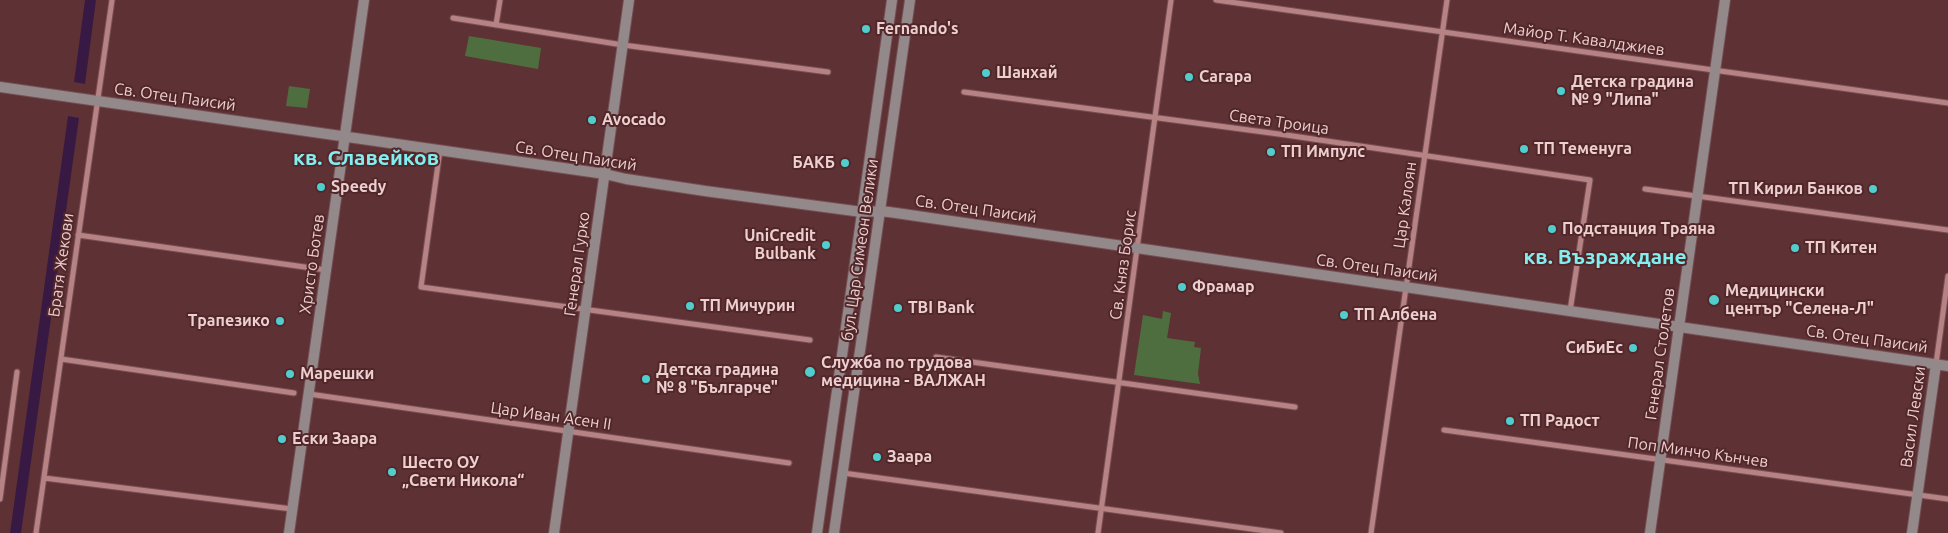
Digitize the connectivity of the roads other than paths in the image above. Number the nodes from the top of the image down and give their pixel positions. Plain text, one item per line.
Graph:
1 (112, 0) edge
2 (364, 0) edge
3 (500, 0) edge
4 (629, 0) edge
5 (892, 0) edge
6 (910, 0) edge
7 (1171, 0) edge
8 (1216, 0) edge
9 (1447, 0) edge
10 (1725, 0) edge
11 (453, 18) dead end
12 (496, 25) junction
13 (1442, 32) junction
14 (623, 45) junction
15 (1716, 71) junction
16 (828, 72) dead end
17 (0, 87) edge
18 (964, 92) dead end
19 (98, 101) junction
20 (1948, 103) edge
21 (1156, 118) junction
22 (345, 136) junction
23 (440, 150) junction
24 (1424, 155) junction
25 (605, 174) junction
26 (1645, 189) dead end
27 (1698, 196) junction
28 (880, 211) junction
29 (862, 212) junction
30 (1948, 230) edge
31 (78, 235) junction
32 (1138, 248) junction
33 (326, 270) junction
34 (1948, 276) edge
35 (1406, 288) junction
36 (586, 309) junction
37 (1570, 311) junction
38 (1679, 327) junction
39 (810, 340) dead end
40 (936, 357) dead end
41 (61, 359) junction
42 (1936, 364) junction
43 (1948, 366) edge
44 (16, 372) dead end
45 (1119, 382) junction
46 (294, 393) dead end
47 (309, 394) junction
48 (1295, 407) dead end
49 (1444, 430) dead end
50 (568, 432) junction
51 (1661, 459) junction
52 (789, 463) dead end
53 (843, 473) junction
54 (44, 478) junction
55 (1, 479) edge
56 (1918, 494) junction
57 (0, 499) edge
58 (1948, 499) edge
59 (1102, 508) junction
60 (293, 510) junction
61 (36, 533) edge
62 (289, 533) edge
63 (554, 533) edge
64 (817, 533) edge
65 (834, 533) edge
66 (1098, 533) edge
67 (1280, 533) edge
68 (1371, 533) edge
69 (1650, 533) edge
70 (1912, 533) edge

1 - 19 street, Братя Жекови
2 - 22 street, Христо Ботев
3 - 12 street
4 - 14 street, Генерал Гурко
5 - 29 street, бул. Цар Симеон Велики
6 - 28 street, бул. Цар Симеон Велики
7 - 21 street, Св. Княз Борис
8 - 13 street, Майор Т. Кавалджиев
9 - 13 street, Цар Калоян
10 - 15 street, Генерал Столетов
11 - 12 street
12 - 14 street
13 - 15 street, Майор Т. Кавалджиев
13 - 24 street, Цар Калоян
14 - 16 street
14 - 25 street, Генерал Гурко
15 - 20 street, Майор Т. Кавалджиев
15 - 27 street, Генерал Столетов
17 - 19 street, Св. Отец Паисий
18 - 21 street, Света Троица
19 - 22 street, Св. Отец Паисий
19 - 31 street, Братя Жекови
21 - 24 street, Света Троица
21 - 32 street, Св. Княз Борис
22 - 23 street, Св. Отец Паисий
22 - 33 street, Христо Ботев
23 - 25 street, Св. Отец Паисий
23 - 36 street
24 - 35 street, Цар Калоян
24 - 37 street, Света Троица
25 - 29 street, Св. Отец Паисий
25 - 36 street, Генерал Гурко
26 - 27 street
27 - 30 street
27 - 38 street, Генерал Столетов
28 - 29 street, Св. Отец Паисий
28 - 32 street, Св. Отец Паисий
28 - 53 street, бул. Цар Симеон Велики
29 - 64 street, бул. Цар Симеон Велики
31 - 33 street
31 - 41 street, Братя Жекови
32 - 35 street, Св. Отец Паисий
32 - 45 street, Св. Княз Борис
33 - 47 street, Христо Ботев
34 - 42 street, Васил Левски
35 - 37 street, Св. Отец Паисий
35 - 68 street, Цар Калоян
36 - 39 street
36 - 50 street, Генерал Гурко
37 - 38 street, Св. Отец Паисий
38 - 42 street, Св. Отец Паисий
38 - 51 street, Генерал Столетов
40 - 45 street
41 - 46 street
41 - 54 street, Братя Жекови
42 - 43 street, Св. Отец Паисий
42 - 56 street, Васил Левски
44 - 55 street
45 - 48 street
45 - 59 street, Св. Княз Борис
47 - 50 street, Цар Иван Асен II
47 - 60 street, Христо Ботев
49 - 51 street, Поп Минчо Кънчев
50 - 52 street, Цар Иван Асен II
50 - 63 street, Генерал Гурко
51 - 56 street, Поп Минчо Кънчев
51 - 69 street, Генерал Столетов
53 - 59 street
53 - 65 street, бул. Цар Симеон Велики
54 - 60 street
54 - 61 street, Братя Жекови
55 - 57 street
56 - 58 street, Поп Минчо Кънчев
56 - 70 street, Васил Левски
59 - 66 street, Св. Княз Борис
59 - 67 street
60 - 62 street, Христо Ботев

